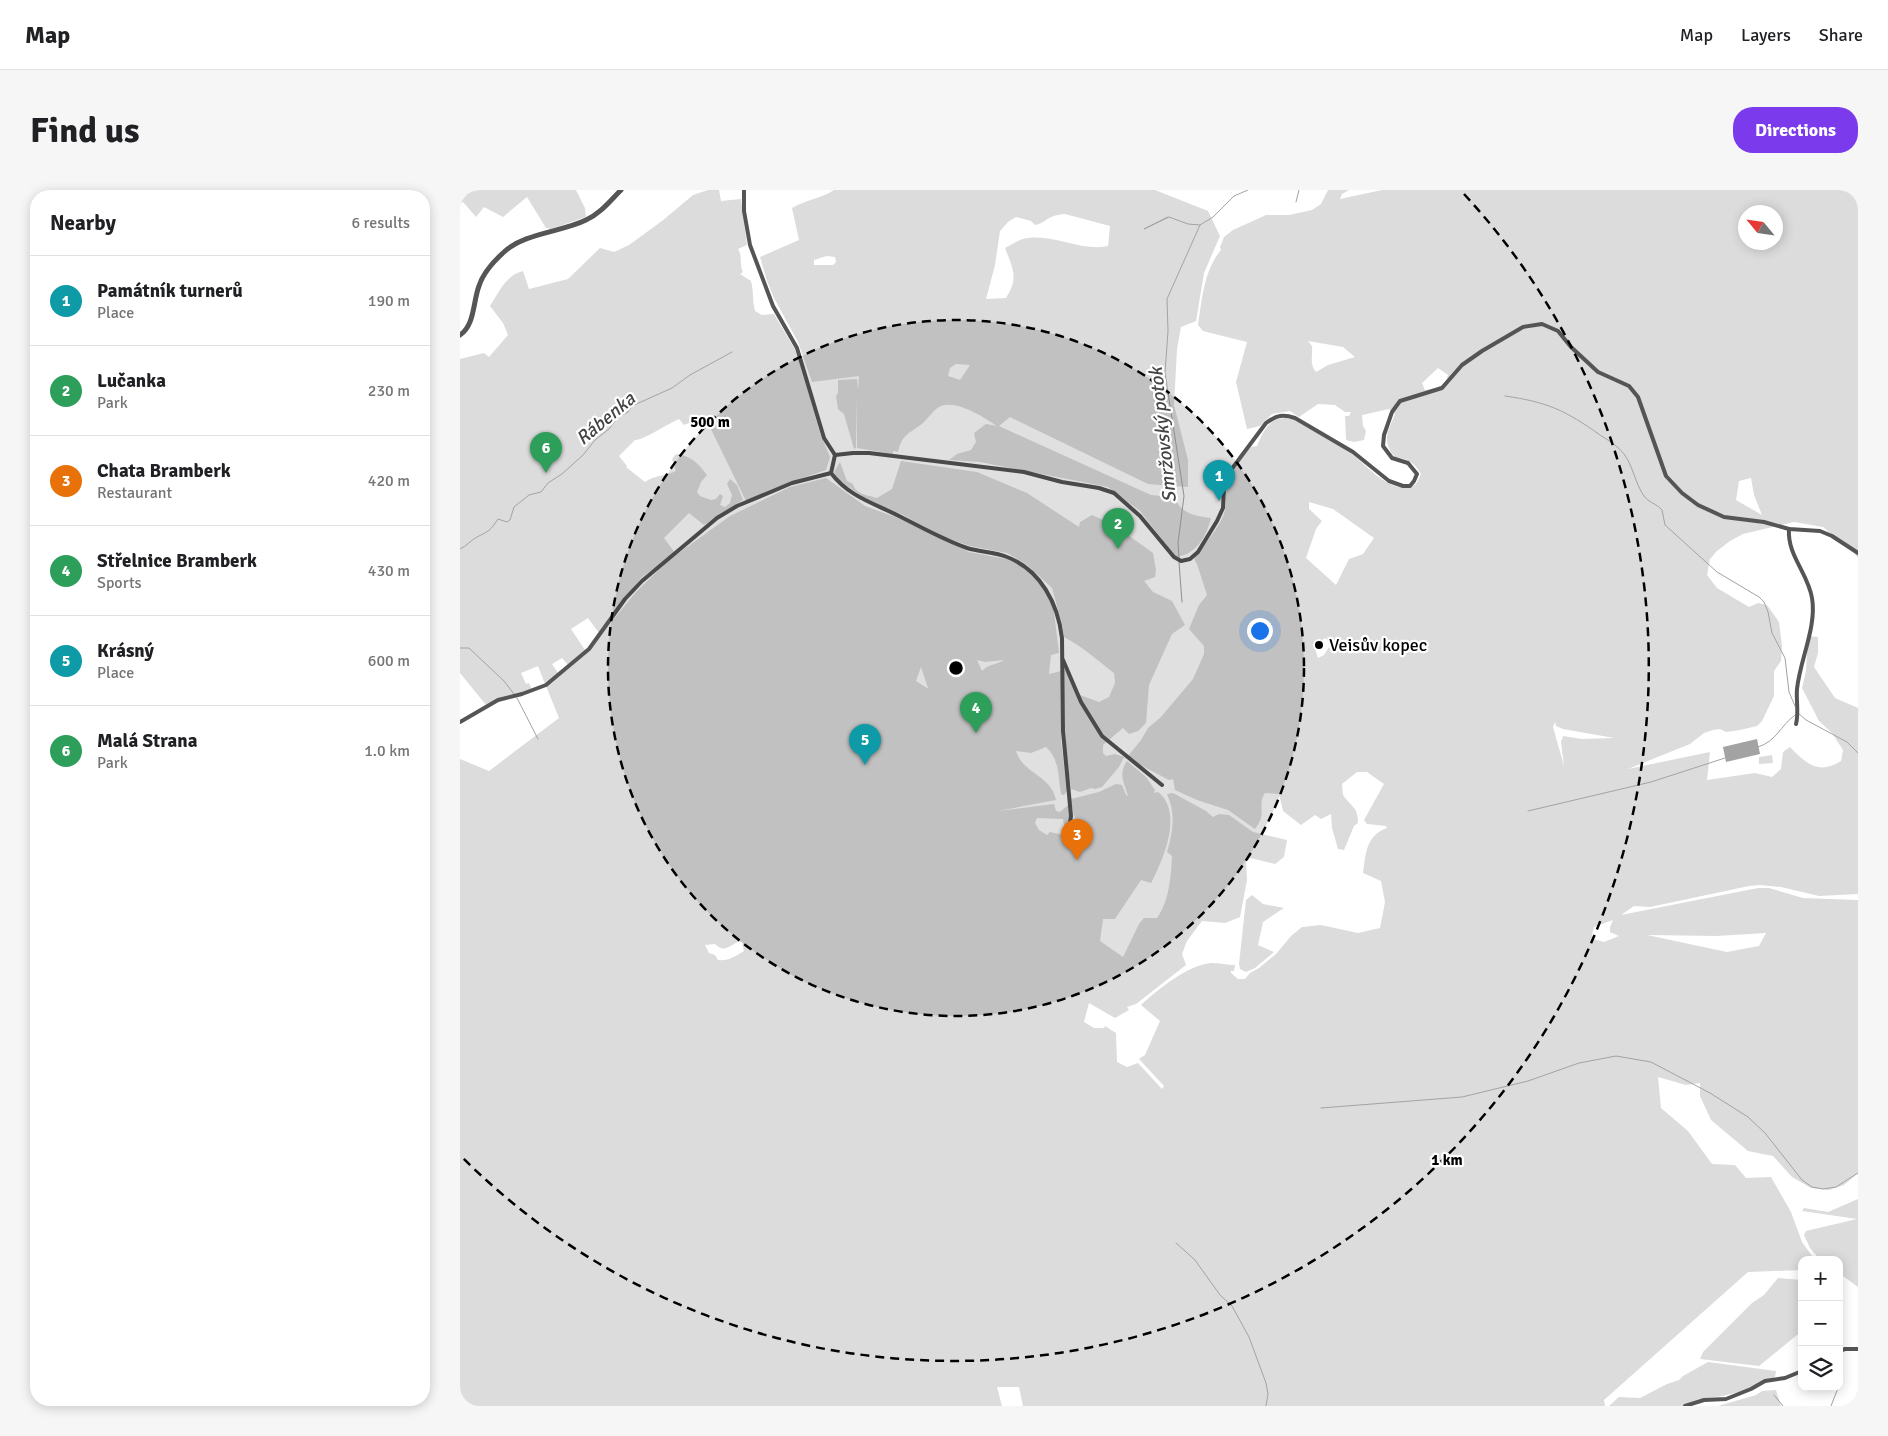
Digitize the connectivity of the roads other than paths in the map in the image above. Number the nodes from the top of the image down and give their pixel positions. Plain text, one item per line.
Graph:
1 (621, 190) edge
2 (744, 190) edge
3 (460, 335) edge
4 (835, 455) junction
5 (831, 473) junction
6 (1789, 529) junction
7 (1858, 553) edge
8 (1062, 657) junction
9 (460, 722) edge
10 (1796, 724) dead end
11 (1162, 785) dead end
12 (1069, 830) dead end
13 (1858, 1349) edge
14 (1843, 1350) edge
15 (1798, 1373) edge
16 (1685, 1406) edge

1 - 3 street
2 - 4 street
4 - 5 street
4 - 6 street
5 - 8 street
5 - 9 street
6 - 7 street
6 - 10 street
8 - 11 street
8 - 12 street
13 - 14 street
15 - 16 street

